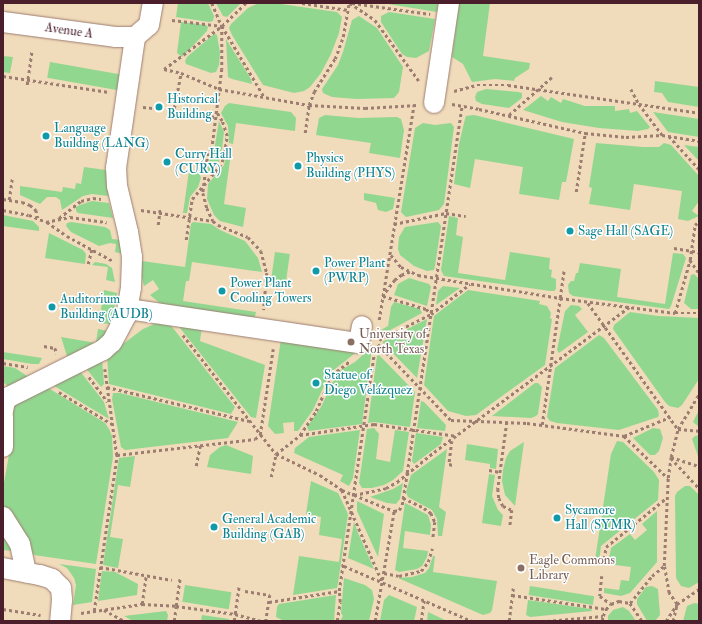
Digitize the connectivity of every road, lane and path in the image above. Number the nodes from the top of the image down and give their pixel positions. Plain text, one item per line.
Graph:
1 (153, 3) edge
2 (212, 3) edge
3 (246, 3) edge
4 (302, 3) edge
5 (350, 3) edge
6 (348, 10) junction
7 (448, 10) edge
8 (172, 20) dead end
9 (3, 22) edge
10 (222, 26) junction
11 (135, 38) junction
12 (32, 50) dead end
13 (180, 73) junction
14 (3, 76) edge
15 (552, 77) dead end
16 (28, 80) junction
17 (27, 85) dead end
18 (219, 89) junction
19 (540, 89) junction
20 (631, 89) dead end
21 (126, 95) junction
22 (265, 98) junction
23 (434, 103) junction
24 (639, 104) junction
25 (309, 105) junction
26 (414, 105) junction
27 (462, 105) junction
28 (143, 106) dead end
29 (161, 109) dead end
30 (216, 112) junction
31 (187, 113) dead end
32 (699, 113) edge
33 (173, 114) dead end
34 (509, 116) junction
35 (216, 117) junction
36 (305, 133) dead end
37 (585, 133) junction
38 (662, 135) junction
39 (669, 136) junction
40 (699, 141) edge
41 (226, 147) junction
42 (232, 148) dead end
43 (699, 169) edge
44 (12, 179) dead end
45 (203, 185) junction
46 (576, 192) dead end
47 (3, 199) edge
48 (9, 200) junction
49 (3, 210) edge
50 (124, 211) junction
51 (159, 211) junction
52 (446, 213) junction
53 (466, 216) dead end
54 (189, 217) junction
55 (38, 218) junction
56 (58, 218) junction
57 (213, 221) junction
58 (699, 221) edge
59 (46, 222) junction
60 (394, 224) junction
61 (158, 225) dead end
62 (186, 240) dead end
63 (92, 248) junction
64 (674, 248) dead end
65 (691, 250) junction
66 (699, 252) edge
67 (391, 255) junction
68 (690, 260) junction
69 (88, 264) dead end
70 (564, 271) dead end
71 (132, 272) junction
72 (410, 272) junction
73 (699, 273) edge
74 (436, 279) junction
75 (470, 284) junction
76 (383, 296) junction
77 (560, 298) junction
78 (588, 302) junction
79 (629, 307) junction
80 (128, 309) junction
81 (675, 313) junction
82 (699, 313) edge
83 (166, 314) junction
84 (431, 314) junction
85 (603, 326) junction
86 (372, 329) junction
87 (269, 330) junction
88 (376, 342) junction
89 (103, 350) junction
90 (356, 357) dead end
91 (78, 363) junction
92 (550, 366) junction
93 (41, 381) junction
94 (107, 387) junction
95 (419, 388) junction
96 (699, 394) edge
97 (109, 403) junction
98 (3, 417) edge
99 (670, 417) junction
100 (250, 421) junction
101 (477, 422) junction
102 (507, 422) junction
103 (112, 424) junction
104 (542, 425) junction
105 (364, 426) junction
106 (678, 429) junction
107 (413, 430) junction
108 (699, 431) edge
109 (260, 435) junction
110 (300, 435) junction
111 (458, 436) junction
112 (624, 436) junction
113 (452, 441) junction
114 (200, 445) junction
115 (3, 447) edge
116 (276, 454) junction
117 (117, 455) junction
118 (671, 457) junction
119 (452, 465) dead end
120 (196, 466) dead end
121 (699, 466) edge
122 (489, 470) dead end
123 (500, 472) junction
124 (407, 473) junction
125 (271, 477) dead end
126 (668, 478) junction
127 (699, 488) edge
128 (342, 490) junction
129 (354, 495) junction
130 (403, 498) junction
131 (666, 499) junction
132 (352, 509) junction
133 (394, 511) junction
134 (3, 517) edge
135 (510, 527) dead end
136 (433, 538) dead end
137 (432, 549) dead end
138 (603, 565) dead end
139 (344, 566) junction
140 (664, 566) junction
141 (100, 567) junction
142 (3, 568) edge
143 (26, 572) junction
144 (384, 574) junction
145 (146, 576) junction
146 (602, 576) dead end
147 (180, 578) dead end
148 (172, 580) dead end
149 (383, 581) junction
150 (238, 587) dead end
151 (513, 588) dead end
152 (699, 590) edge
153 (245, 591) dead end
154 (339, 591) junction
155 (512, 595) junction
156 (424, 600) junction
157 (269, 602) junction
158 (630, 603) junction
159 (142, 604) junction
160 (611, 604) junction
161 (677, 604) junction
162 (176, 606) junction
163 (3, 609) edge
164 (606, 609) junction
165 (104, 610) junction
166 (94, 611) junction
167 (81, 613) dead end
168 (41, 614) dead end
169 (235, 614) junction
170 (603, 616) junction
171 (60, 621) edge
172 (125, 621) edge
173 (174, 621) edge
174 (234, 621) edge
175 (261, 621) edge
176 (266, 621) edge
177 (337, 621) edge
178 (375, 621) edge
179 (421, 621) edge
180 (472, 621) edge
181 (509, 621) edge
182 (547, 621) edge
183 (602, 621) edge
184 (642, 621) edge
185 (666, 621) edge
186 (674, 621) edge

1 - 11 street
2 - 10 path
3 - 10 path
4 - 6 path
5 - 6 path
5 - 7 path
5 - 23 path
6 - 25 path
7 - 23 street
8 - 10 path
9 - 11 street, Avenue A
10 - 13 path
10 - 18 path
10 - 22 path
11 - 21 street
12 - 16 path
13 - 18 path
13 - 33 path
14 - 16 path
15 - 19 path
16 - 17 path
16 - 21 path
18 - 22 path
18 - 30 path
19 - 23 path
19 - 24 path
19 - 34 path
20 - 24 path
21 - 50 street
22 - 25 path
23 - 26 path
23 - 27 path
24 - 32 path
24 - 38 path
25 - 26 path
25 - 36 path
26 - 60 path
27 - 34 path
27 - 52 path
28 - 29 path
30 - 35 path
30 - 41 path
31 - 35 path
34 - 37 path
35 - 45 path
37 - 38 path
37 - 46 path
38 - 39 path
39 - 40 path
39 - 43 path
41 - 42 path
41 - 45 path
44 - 48 path
45 - 54 path
45 - 57 path
47 - 48 path
48 - 55 path
49 - 55 path
50 - 51 path
50 - 56 path
50 - 56 path
50 - 71 street
51 - 54 path
51 - 61 path
52 - 53 path
52 - 60 path
52 - 74 path
54 - 57 path
54 - 62 path
55 - 59 path
56 - 59 path
57 - 87 path
58 - 65 path
59 - 63 path
60 - 67 path
63 - 69 path
63 - 71 path
64 - 65 path
65 - 66 path
65 - 68 path
67 - 72 path
67 - 76 path
68 - 73 path
68 - 81 path
70 - 77 path
71 - 80 street
72 - 74 path
72 - 76 path
74 - 75 path
74 - 84 path
75 - 77 path
75 - 84 path
76 - 84 path
76 - 86 path
77 - 78 path
77 - 92 path
78 - 79 path
78 - 85 path
79 - 81 path
79 - 85 path
80 - 83 street
80 - 89 street
81 - 82 path
83 - 87 street
83 - 100 path
84 - 88 path
84 - 95 path
85 - 92 path
85 - 99 path
86 - 87 street
86 - 88 path
87 - 109 path
88 - 95 path
88 - 105 path
89 - 91 street
89 - 94 path
90 - 110 path
91 - 93 street
91 - 97 path
92 - 101 path
92 - 104 path
93 - 98 street
93 - 103 path
94 - 97 path
94 - 100 path
95 - 101 path
95 - 107 path
96 - 106 path
97 - 103 path
98 - 115 street
99 - 106 path
99 - 112 path
100 - 109 path
101 - 102 path
101 - 111 path
102 - 104 path
102 - 123 path
103 - 117 path
104 - 112 path
105 - 107 path
105 - 110 path
105 - 129 path
106 - 108 path
106 - 118 path
107 - 111 path
107 - 124 path
109 - 114 path
109 - 116 path
110 - 116 path
111 - 113 path
112 - 126 path
113 - 119 path
113 - 124 path
114 - 117 path
114 - 120 path
116 - 125 path
116 - 128 path
117 - 141 path
118 - 121 path
118 - 126 path
118 - 127 path
122 - 123 path
123 - 135 path
124 - 129 path
124 - 130 path
126 - 131 path
128 - 129 path
128 - 132 path
129 - 132 path
129 - 133 path
130 - 133 path
130 - 136 path
131 - 138 path
131 - 140 path
132 - 139 path
132 - 149 path
133 - 144 path
134 - 143 street
137 - 144 path
139 - 149 path
139 - 154 path
140 - 158 path
140 - 161 path
141 - 145 path
141 - 166 path
142 - 143 street
143 - 171 street
144 - 149 path
145 - 148 path
145 - 159 path
146 - 160 path
147 - 162 path, bridge
149 - 156 path
149 - 178 path
150 - 169 path, bridge
151 - 155 path
152 - 161 path
153 - 157 path
154 - 157 path
154 - 177 path
155 - 164 path
155 - 181 path
156 - 179 path
156 - 180 path
157 - 176 path
158 - 160 path
158 - 184 path
159 - 162 path
159 - 165 path
160 - 164 path
161 - 185 path
161 - 186 path
162 - 169 path
162 - 173 path
163 - 168 path
164 - 170 path
165 - 166 path
165 - 172 path
166 - 167 path
169 - 174 path
169 - 175 path
170 - 182 path
170 - 183 path

